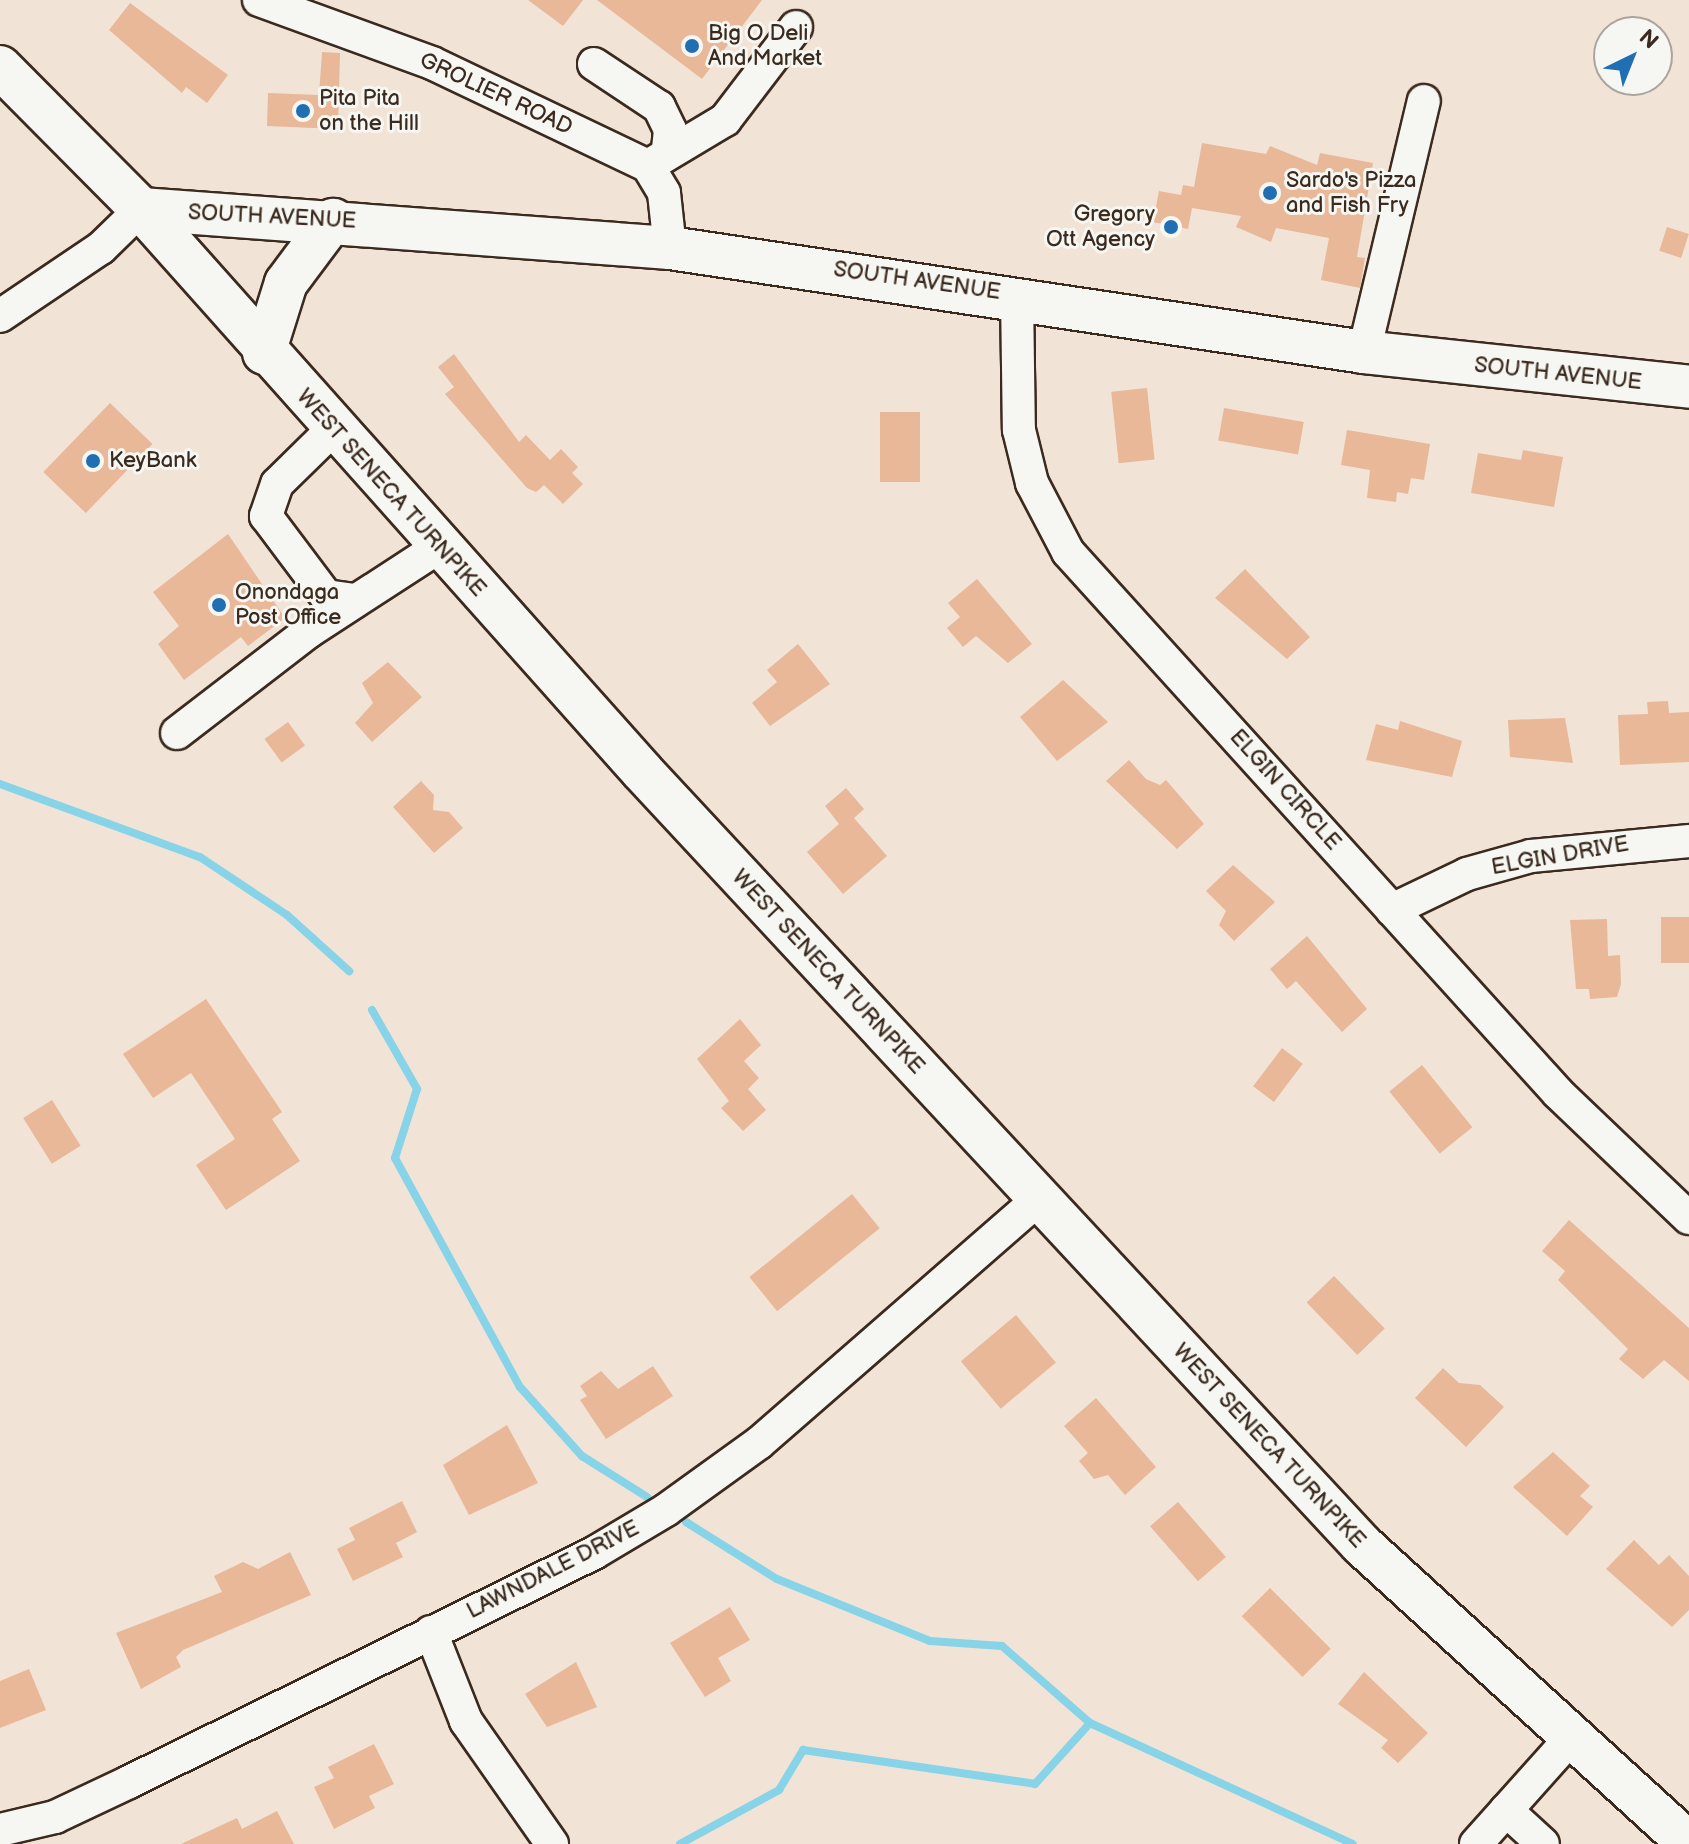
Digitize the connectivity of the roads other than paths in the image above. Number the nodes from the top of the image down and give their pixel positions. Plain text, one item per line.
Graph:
1 (259, 0) edge
2 (796, 27) dead end
3 (594, 64) dead end
4 (0, 67) edge
5 (1424, 101) dead end
6 (658, 158) junction
7 (141, 209) junction
8 (333, 220) junction
9 (670, 248) junction
10 (1017, 295) junction
11 (4, 304) edge
12 (1364, 352) junction
13 (264, 353) junction
14 (1689, 387) edge
15 (333, 429) junction
16 (439, 547) junction
17 (355, 600) junction
18 (177, 733) dead end
19 (1689, 841) edge
20 (1392, 910) junction
21 (1038, 1200) junction
22 (1689, 1218) edge
23 (431, 1632) junction
24 (1570, 1739) junction
25 (1506, 1810) junction
26 (0, 1830) edge
27 (552, 1844) edge
28 (1476, 1844) edge
29 (1543, 1844) edge
30 (1689, 1844) edge

1 - 6 street, GROLIER ROAD
2 - 6 street
3 - 6 street
4 - 7 main road, WEST SENECA TURNPIKE
5 - 12 street
6 - 9 street
7 - 8 main road, SOUTH AVENUE
7 - 11 street
7 - 13 main road, WEST SENECA TURNPIKE
8 - 9 main road, SOUTH AVENUE
8 - 13 main road
9 - 10 main road, SOUTH AVENUE
10 - 12 main road, SOUTH AVENUE
10 - 20 street, ELGIN CIRCLE
12 - 14 main road, SOUTH AVENUE
13 - 15 main road, WEST SENECA TURNPIKE
15 - 16 main road, WEST SENECA TURNPIKE
15 - 17 street
16 - 17 street
16 - 21 main road, WEST SENECA TURNPIKE
17 - 18 street
19 - 20 street, ELGIN DRIVE
20 - 22 street, ELGIN CIRCLE
21 - 23 street, LAWNDALE DRIVE
21 - 24 main road, WEST SENECA TURNPIKE
23 - 26 street, LAWNDALE DRIVE
23 - 27 street
24 - 25 street
24 - 30 main road, WEST SENECA TURNPIKE
25 - 28 street
25 - 29 street

